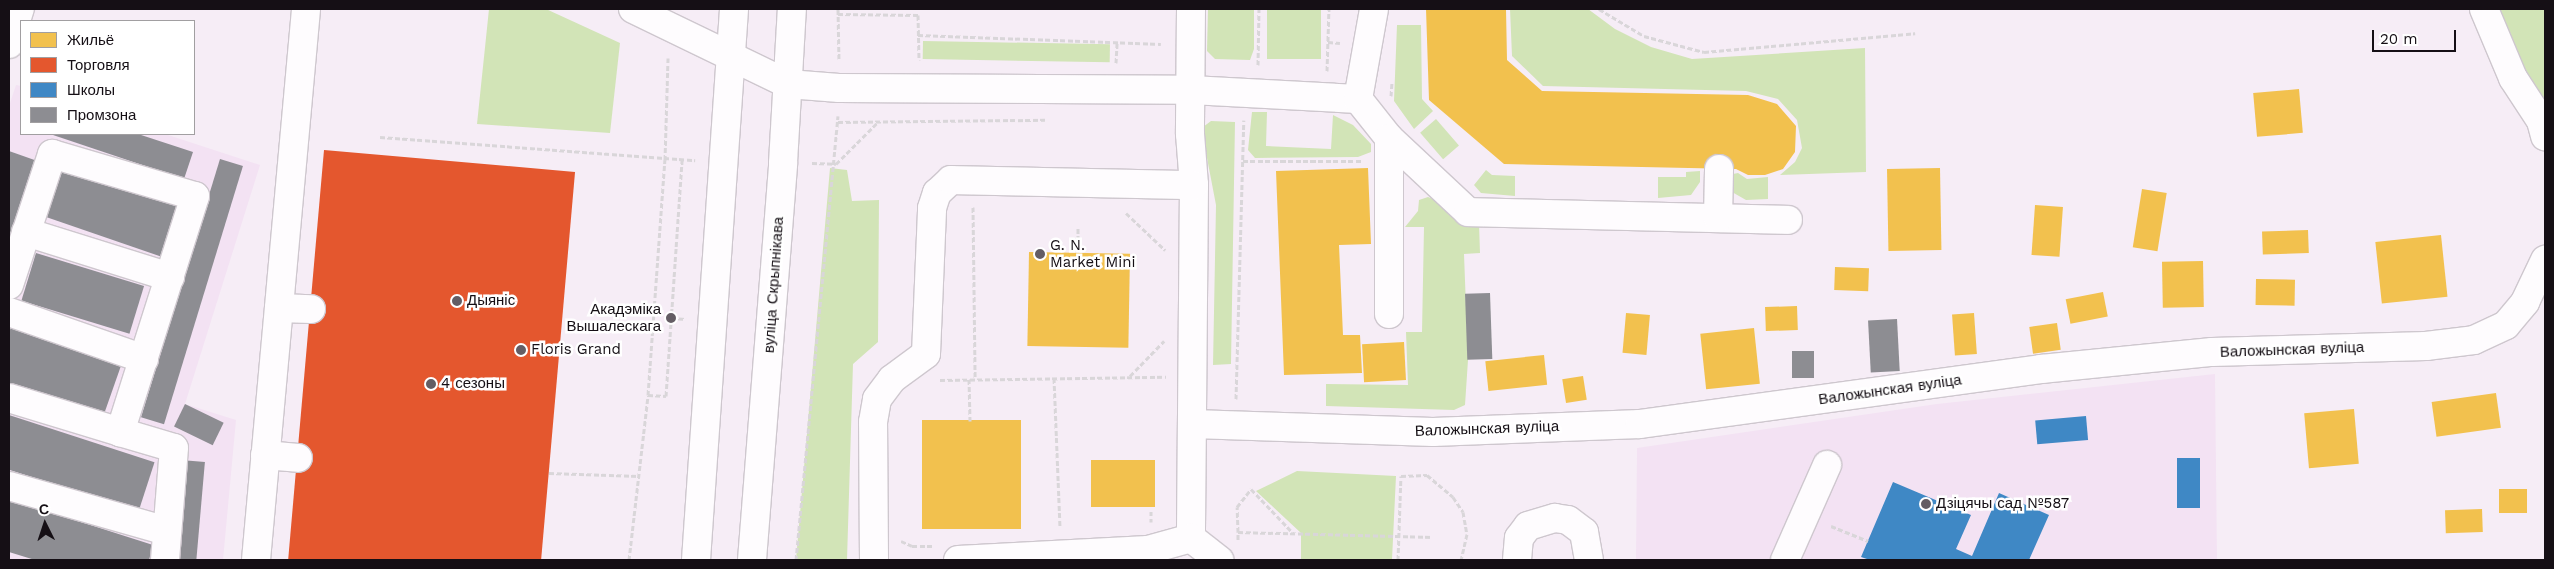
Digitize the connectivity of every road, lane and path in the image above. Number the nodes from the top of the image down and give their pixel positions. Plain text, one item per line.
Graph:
1 (20, 9) edge
2 (306, 9) edge
3 (633, 9) edge
4 (734, 9) edge
5 (792, 9) edge
6 (838, 9) edge
7 (1191, 9) edge
8 (1259, 9) edge
9 (1329, 9) edge
10 (1374, 9) edge
11 (1599, 9) edge
12 (2484, 9) edge
13 (669, 26) junction
14 (1915, 33) dead end
15 (918, 35) junction
16 (1117, 41) junction
17 (9, 44) edge
18 (1161, 48) dead end
19 (733, 57) junction
20 (919, 66) dead end
21 (1248, 67) dead end
22 (1258, 67) junction
23 (1268, 68) dead end
24 (1317, 70) dead end
25 (1116, 71) dead end
26 (1392, 75) dead end
27 (788, 84) junction
28 (1191, 90) junction
29 (1358, 99) junction
30 (1391, 104) dead end
31 (1244, 113) dead end
32 (1054, 120) dead end
33 (878, 121) junction
34 (2545, 136) edge
35 (380, 137) dead end
36 (1388, 138) junction
37 (665, 160) junction
38 (682, 160) dead end
39 (1243, 161) junction
40 (1367, 162) dead end
41 (836, 164) junction
42 (1719, 168) dead end
43 (1127, 184) junction
44 (1194, 184) junction
45 (983, 206) dead end
46 (1718, 218) junction
47 (1788, 220) dead end
48 (1078, 228) dead end
49 (26, 232) junction
50 (1078, 252) dead end
51 (1171, 256) dead end
52 (2545, 260) edge
53 (170, 277) junction
54 (9, 285) edge
55 (279, 308) junction
56 (310, 309) dead end
57 (9, 312) edge
58 (1389, 314) dead end
59 (144, 359) junction
60 (1054, 378) junction
61 (970, 379) junction
62 (975, 379) junction
63 (1194, 379) junction
64 (934, 380) dead end
65 (648, 395) junction
66 (9, 398) edge
67 (1235, 408) dead end
68 (970, 421) dead end
69 (1194, 424) junction
70 (120, 432) junction
71 (265, 455) junction
72 (298, 458) dead end
73 (1827, 465) dead end
74 (549, 473) dead end
75 (639, 476) junction
76 (9, 486) edge
77 (1805, 515) junction
78 (167, 531) junction
79 (1060, 531) dead end
80 (1238, 532) junction
81 (1293, 534) junction
82 (1399, 536) junction
83 (1433, 537) dead end
84 (892, 538) dead end
85 (1191, 538) junction
86 (1868, 541) dead end
87 (1228, 551) edge
88 (947, 553) edge
89 (1008, 558) edge
90 (165, 560) edge
91 (256, 560) edge
92 (629, 560) edge
93 (696, 560) edge
94 (752, 560) edge
95 (796, 560) edge
96 (874, 560) edge
97 (1398, 560) edge
98 (1461, 560) edge
99 (1517, 560) edge
100 (1589, 560) edge
101 (1785, 560) edge

1 - 17 street
2 - 55 street
3 - 13 street
4 - 19 street
5 - 27 street, вуліца Скрыпнікава
6 - 15 path
7 - 28 street
8 - 22 path
9 - 24 path
10 - 29 street
11 - 14 path
12 - 34 street
13 - 19 street
13 - 37 path
15 - 16 path
15 - 20 path
16 - 18 path
16 - 25 path
19 - 27 street
19 - 93 street
21 - 22 path
22 - 23 path
26 - 30 path
27 - 28 street
27 - 94 street, вуліца Скрыпнікава
28 - 29 street
28 - 44 street
29 - 36 street
31 - 39 path
32 - 33 path
33 - 41 path
33 - 41 path
35 - 37 path
36 - 46 street
36 - 58 street
37 - 65 path
38 - 65 path
39 - 40 path
39 - 67 path
41 - 95 path
42 - 46 street
43 - 44 street
43 - 51 path
43 - 96 street
44 - 63 street
45 - 62 path
46 - 47 street
48 - 50 path
49 - 53 street
49 - 53 street
49 - 54 street
52 - 69 street, Валожынская вуліца
53 - 59 street
55 - 56 street
55 - 71 street
57 - 59 street
59 - 70 street
60 - 62 path
60 - 63 path
60 - 79 path
61 - 62 path
61 - 64 path
61 - 68 path
63 - 69 street
65 - 75 path
66 - 70 street
69 - 85 street
70 - 78 street
71 - 72 street
71 - 91 street
73 - 77 street
74 - 75 path
75 - 92 path
76 - 78 street
77 - 86 path
77 - 101 street
78 - 90 street
80 - 81 path
80 - 81 path
80 - 87 path
81 - 82 path
82 - 83 path
82 - 97 path
82 - 98 path
84 - 88 path
85 - 87 street
85 - 89 street
88 - 89 street
99 - 100 street

